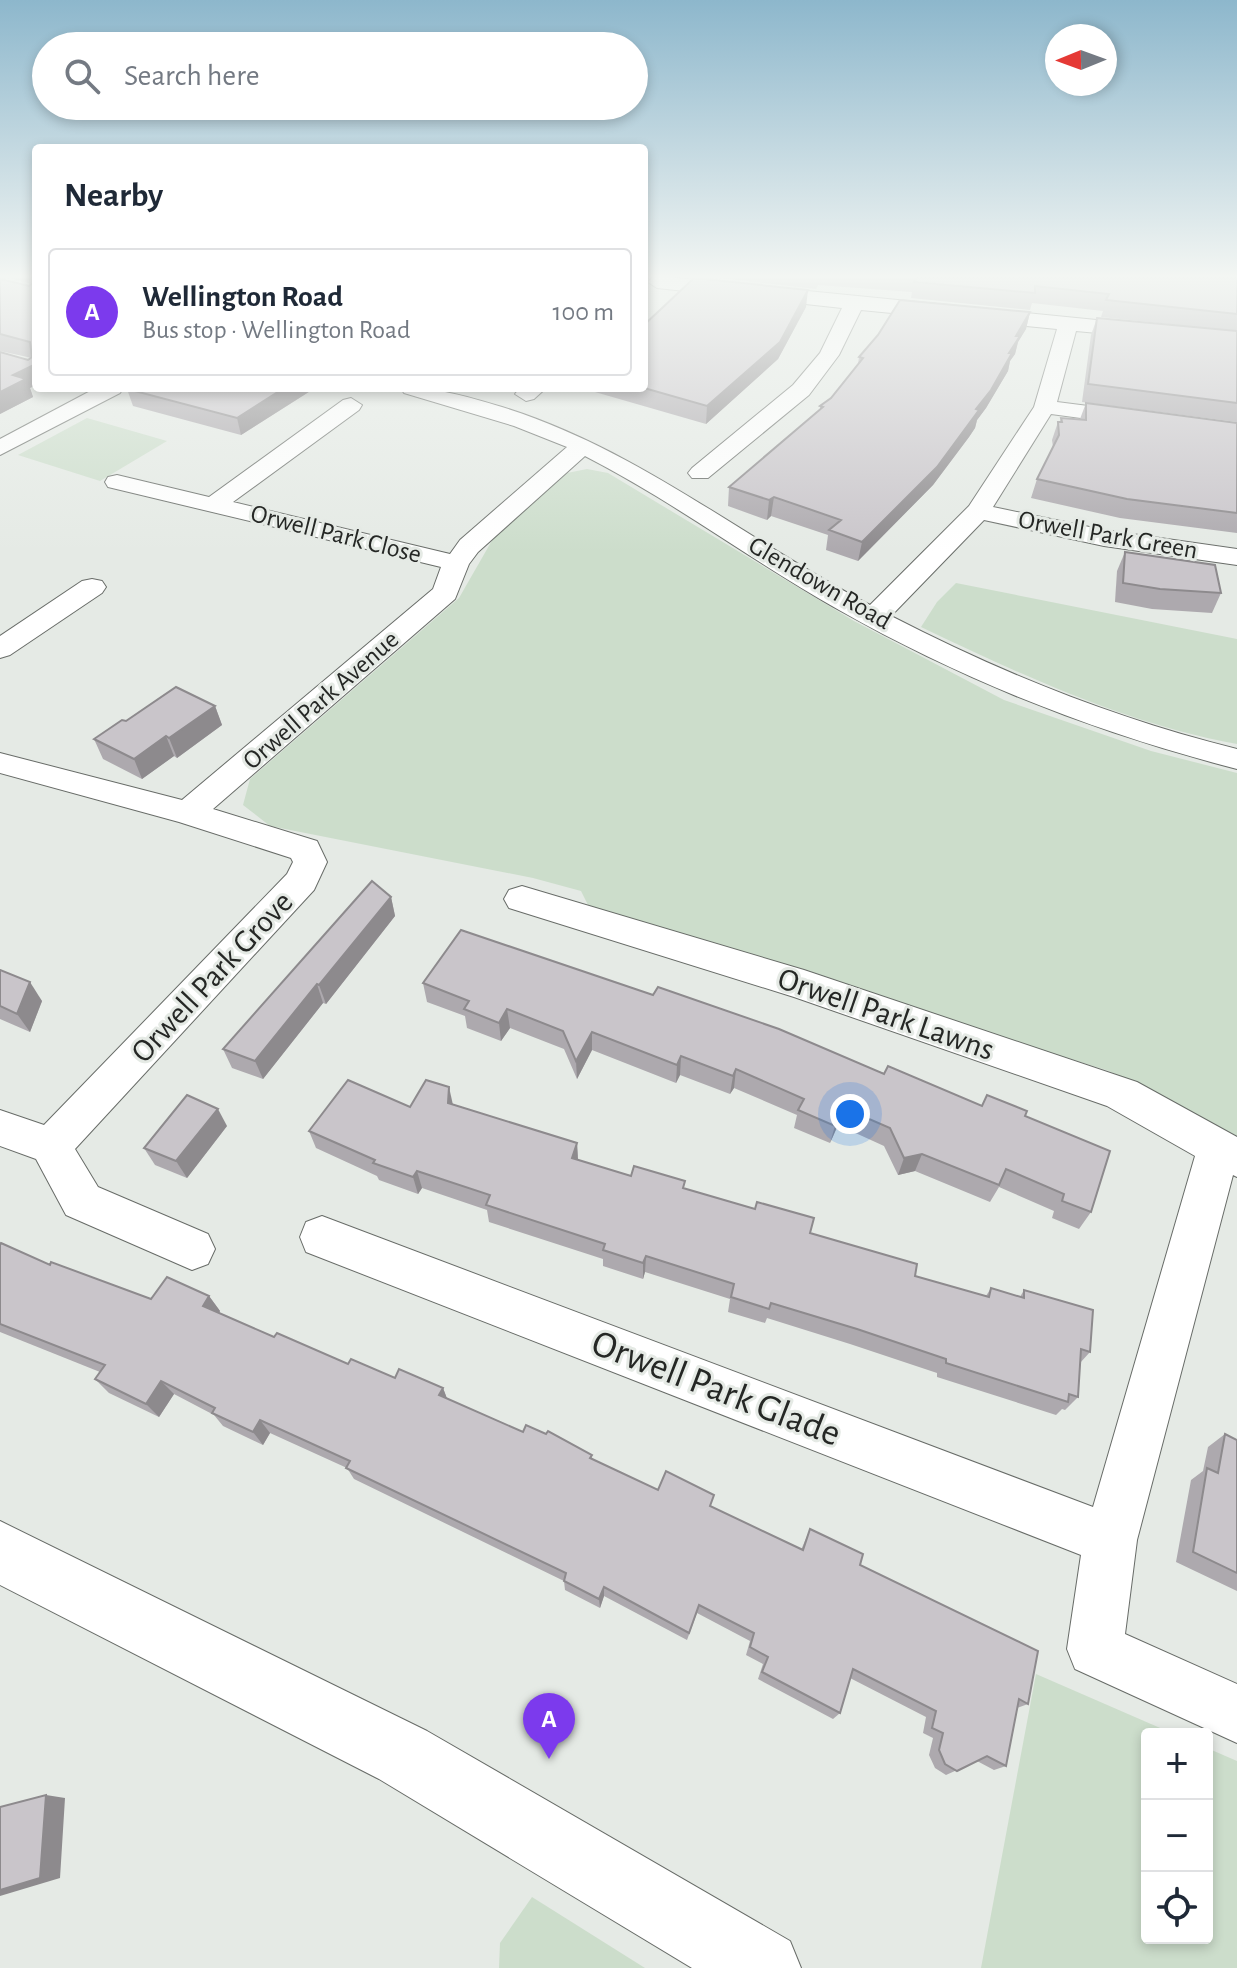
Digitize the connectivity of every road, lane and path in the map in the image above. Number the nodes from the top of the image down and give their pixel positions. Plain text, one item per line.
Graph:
1 (818, 369) edge
2 (1056, 369) edge
3 (103, 392) edge
4 (426, 392) edge
5 (351, 405) dead end
6 (1045, 407) junction
7 (1237, 432) edge
8 (582, 446) junction
9 (0, 448) edge
10 (700, 473) dead end
11 (117, 482) dead end
12 (215, 504) junction
13 (978, 511) junction
14 (1237, 557) edge
15 (456, 563) junction
16 (92, 587) dead end
17 (874, 617) junction
18 (0, 649) edge
19 (1237, 759) edge
20 (0, 763) edge
21 (188, 813) junction
22 (522, 899) dead end
23 (0, 1128) edge
24 (51, 1146) junction
25 (1227, 1154) edge
26 (322, 1237) dead end
27 (192, 1249) dead end
28 (1110, 1540) junction
29 (0, 1552) edge
30 (1237, 1714) edge
31 (763, 1968) edge

1 - 10 street
2 - 6 street, Orwell Park Green
3 - 9 street
4 - 8 street, Glendown Road
5 - 12 street, Orwell Park Close
6 - 7 street
6 - 13 street, Orwell Park Green
8 - 15 street, Orwell Park Avenue
8 - 17 street, Glendown Road
11 - 12 street, Orwell Park Close
12 - 15 street, Orwell Park Close
13 - 14 street, Orwell Park Green
13 - 17 street, Orwell Park Green
15 - 21 street, Orwell Park Avenue
16 - 18 street
17 - 19 street, Glendown Road
20 - 21 street
21 - 24 street, Orwell Park Grove
22 - 25 street, Orwell Park Lawns
23 - 24 street
24 - 27 street
25 - 28 street
26 - 28 street, Orwell Park Glade
28 - 30 street
29 - 31 street

